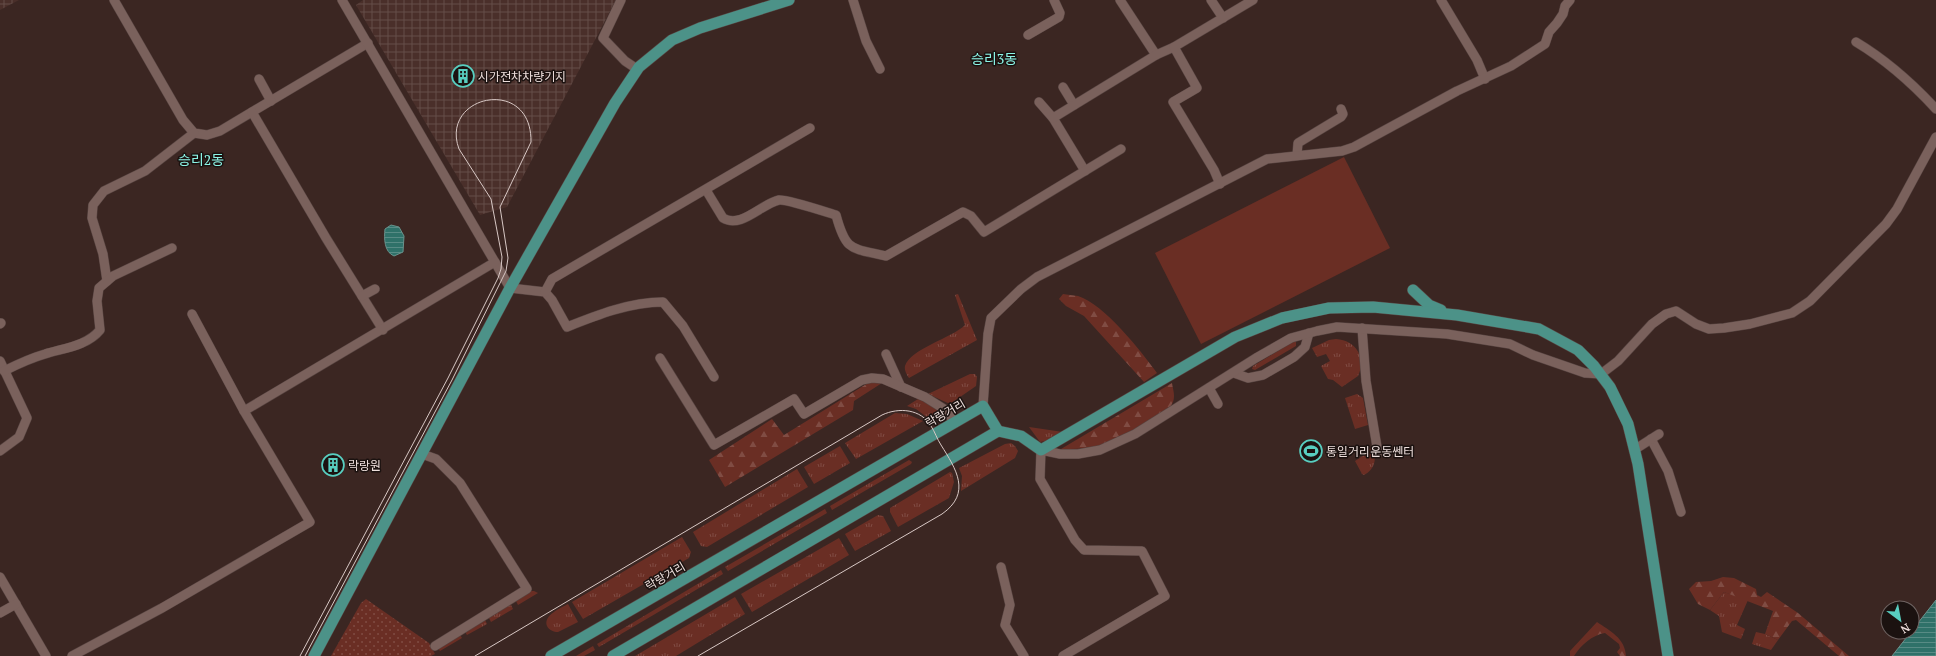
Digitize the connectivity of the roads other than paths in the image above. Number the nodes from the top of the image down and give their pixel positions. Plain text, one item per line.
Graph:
1 (114, 0) edge
2 (342, 0) edge
3 (621, 0) edge
4 (789, 0) edge
5 (853, 0) edge
6 (1054, 0) edge
7 (1120, 0) edge
8 (1211, 0) edge
9 (1253, 0) edge
10 (1441, 0) edge
11 (1570, 0) edge
12 (1223, 18) junction
13 (1028, 35) dead end
14 (1856, 42) dead end
15 (368, 43) junction
16 (1174, 47) junction
17 (1156, 55) junction
18 (637, 69) junction
19 (880, 69) dead end
20 (258, 79) dead end
21 (1485, 79) junction
22 (1064, 87) dead end
23 (271, 101) junction
24 (1039, 102) dead end
25 (1074, 105) junction
26 (1341, 109) dead end
27 (1936, 109) edge
28 (252, 112) junction
29 (1053, 118) junction
30 (810, 128) dead end
31 (194, 133) junction
32 (1936, 137) edge
33 (1121, 149) dead end
34 (1297, 155) junction
35 (1085, 171) junction
36 (1220, 184) junction
37 (706, 190) junction
38 (172, 248) dead end
39 (495, 262) junction
40 (107, 281) junction
41 (510, 288) junction
42 (375, 289) dead end
43 (1413, 290) dead end
44 (545, 292) junction
45 (362, 296) junction
46 (192, 314) dead end
47 (1457, 315) junction
48 (1362, 328) junction
49 (383, 330) junction
50 (1309, 333) junction
51 (886, 354) dead end
52 (660, 358) dead end
53 (0, 361) edge
54 (4, 371) junction
55 (1234, 373) junction
56 (1601, 374) junction
57 (714, 377) dead end
58 (901, 387) junction
59 (1209, 388) junction
60 (1218, 404) dead end
61 (983, 406) junction
62 (244, 411) junction
63 (955, 422) junction
64 (998, 431) junction
65 (1041, 450) junction
66 (1634, 450) junction
67 (0, 452) edge
68 (1378, 453) dead end
69 (422, 454) junction
70 (1681, 512) dead end
71 (1001, 567) dead end
72 (0, 577) edge
73 (16, 604) junction
74 (0, 613) edge
75 (435, 646) dead end
76 (46, 656) edge
77 (72, 656) edge
78 (314, 656) edge
79 (552, 656) edge
80 (613, 656) edge
81 (1024, 656) edge
82 (1063, 656) edge
83 (1668, 656) edge

1 - 31 street
2 - 15 street
3 - 18 street
4 - 18 main road
5 - 19 street
6 - 13 street
7 - 17 street
8 - 12 street
9 - 12 street
10 - 21 street
11 - 21 street
12 - 16 street
14 - 27 street
15 - 23 street
15 - 39 street
16 - 17 street
16 - 36 street
17 - 25 street
18 - 41 main road
20 - 23 street
21 - 34 street
22 - 25 street
23 - 28 street
24 - 29 street
25 - 29 street
26 - 34 street
28 - 31 street
28 - 45 street
29 - 35 street
30 - 37 street
31 - 40 street
32 - 56 street
33 - 35 street
34 - 36 street
35 - 37 street
36 - 61 street
37 - 44 street
38 - 40 street
39 - 41 street
39 - 49 street
40 - 54 street
41 - 44 street
41 - 69 main road
42 - 45 street
43 - 47 main road
44 - 57 street
45 - 49 street
46 - 62 street
47 - 56 main road
47 - 65 main road
48 - 50 street
48 - 56 street
48 - 68 street
49 - 62 street
50 - 55 street
50 - 55 street
51 - 58 street
52 - 58 street
53 - 54 street
54 - 67 street
55 - 59 street
56 - 66 main road
58 - 63 street
59 - 60 street
59 - 65 street
61 - 63 main road, 락랑거리
61 - 64 main road, 락랑거리
62 - 77 street
63 - 79 main road, 락랑거리
64 - 65 main road
64 - 80 main road
65 - 82 street
66 - 70 street
66 - 83 main road
69 - 75 street
69 - 78 main road
71 - 81 street
72 - 73 street
73 - 74 street
73 - 76 street

